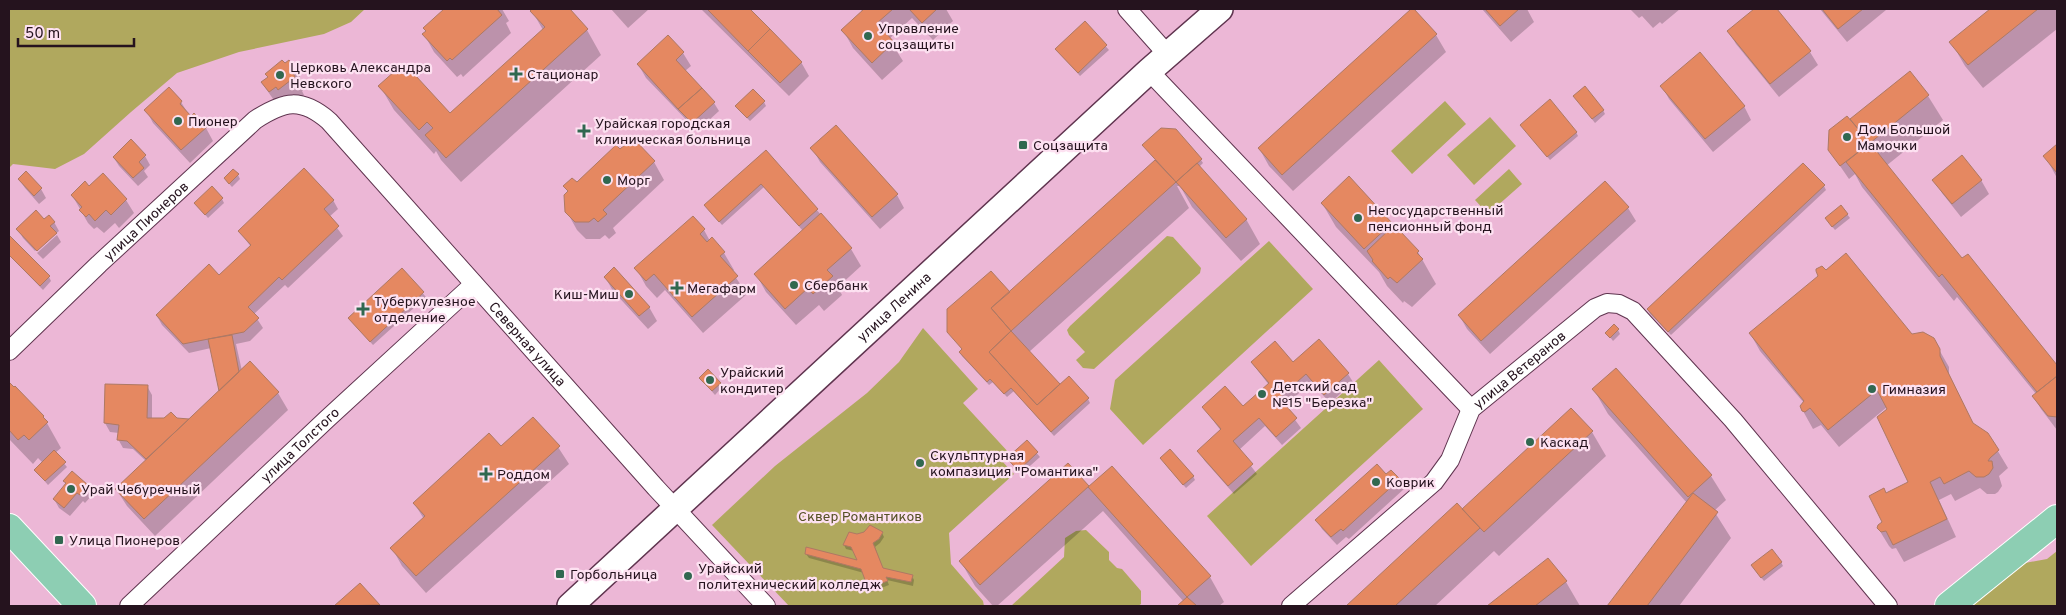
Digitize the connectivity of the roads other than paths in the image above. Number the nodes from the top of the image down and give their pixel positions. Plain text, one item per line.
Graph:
1 (1127, 9) edge
2 (1220, 9) edge
3 (1168, 54) junction
4 (1149, 71) junction
5 (290, 104) joint
6 (474, 284) junction
7 (9, 351) edge
8 (1471, 409) junction
9 (676, 509) junction
10 (2057, 519) edge
11 (9, 528) edge
12 (82, 606) edge
13 (128, 606) edge
14 (570, 606) edge
15 (766, 606) edge
16 (1291, 606) edge
17 (1888, 606) edge
18 (1949, 606) edge

1 - 3 street
2 - 3 main road, улица Ленина
3 - 4 main road, улица Ленина
4 - 8 street, улица Ветеранов
4 - 9 main road, улица Ленина
5 - 6 street, Северная улица
5 - 7 street, улица Пионеров
6 - 9 street, Северная улица
6 - 13 street, улица Толстого
8 - 16 street
8 - 17 street, улица Ветеранов
9 - 14 main road, улица Ленина
9 - 15 street, Северная улица
10 - 18 main road
11 - 12 main road

